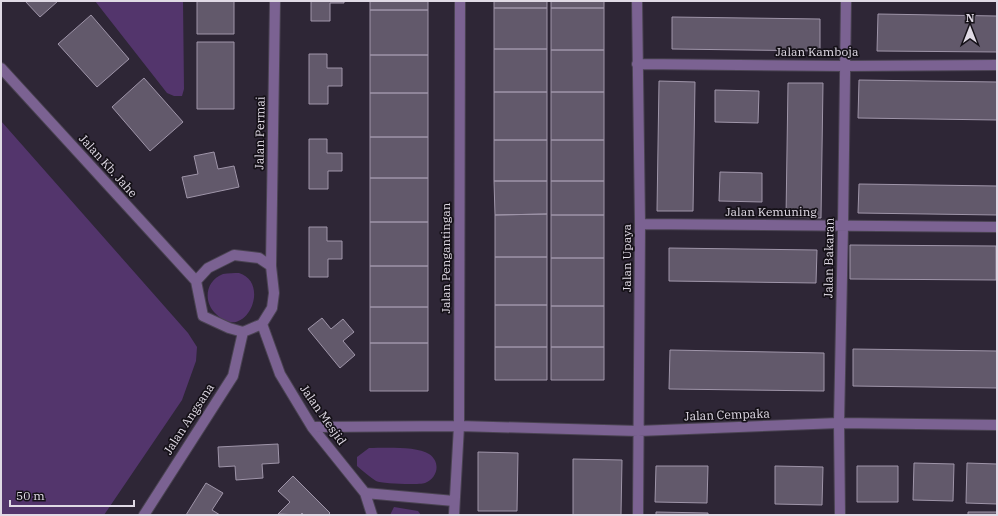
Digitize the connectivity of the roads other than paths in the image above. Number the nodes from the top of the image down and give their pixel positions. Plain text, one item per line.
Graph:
1 (275, 1) edge
2 (460, 1) edge
3 (637, 1) edge
4 (846, 1) edge
5 (637, 64) junction
6 (997, 65) edge
7 (845, 66) junction
8 (1, 68) edge
9 (640, 224) junction
10 (843, 226) junction
11 (997, 227) edge
12 (271, 266) junction
13 (196, 281) junction
14 (262, 324) junction
15 (243, 332) junction
16 (839, 423) junction
17 (997, 424) edge
18 (459, 426) junction
19 (312, 427) junction
20 (638, 431) junction
21 (365, 493) junction
22 (454, 501) junction
23 (144, 515) edge
24 (372, 515) edge
25 (454, 515) edge
26 (638, 515) edge
27 (840, 515) edge

1 - 12 street, Jalan Permai
2 - 18 street, Jalan Pengantingan
3 - 5 street, Jalan Upaya
4 - 7 street, Jalan Bakaran
5 - 7 street, Jalan Kamboja
5 - 9 street, Jalan Upaya
6 - 7 street, Jalan Kamboja
7 - 10 street, Jalan Bakaran
8 - 13 street, Jalan Kb. Jahe
9 - 10 street, Jalan Kemuning
9 - 20 street, Jalan Upaya
10 - 11 street, Jalan Kemuning
10 - 16 street, Jalan Bakaran
12 - 13 street
12 - 14 street
13 - 15 street
14 - 15 street
14 - 19 street, Jalan Mesjid
15 - 23 street, Jalan Angsana
16 - 17 street, Jalan Cempaka
16 - 20 street, Jalan Cempaka
16 - 27 street, Jalan Bakaran
18 - 19 street, Jalan Cempaka
18 - 20 street, Jalan Cempaka
18 - 22 street, Jalan Pengantingan
19 - 21 street, Jalan Mesjid
20 - 26 street, Jalan Upaya
21 - 22 street
21 - 24 street, Jalan Mesjid
22 - 25 street, Jalan Pengantingan

